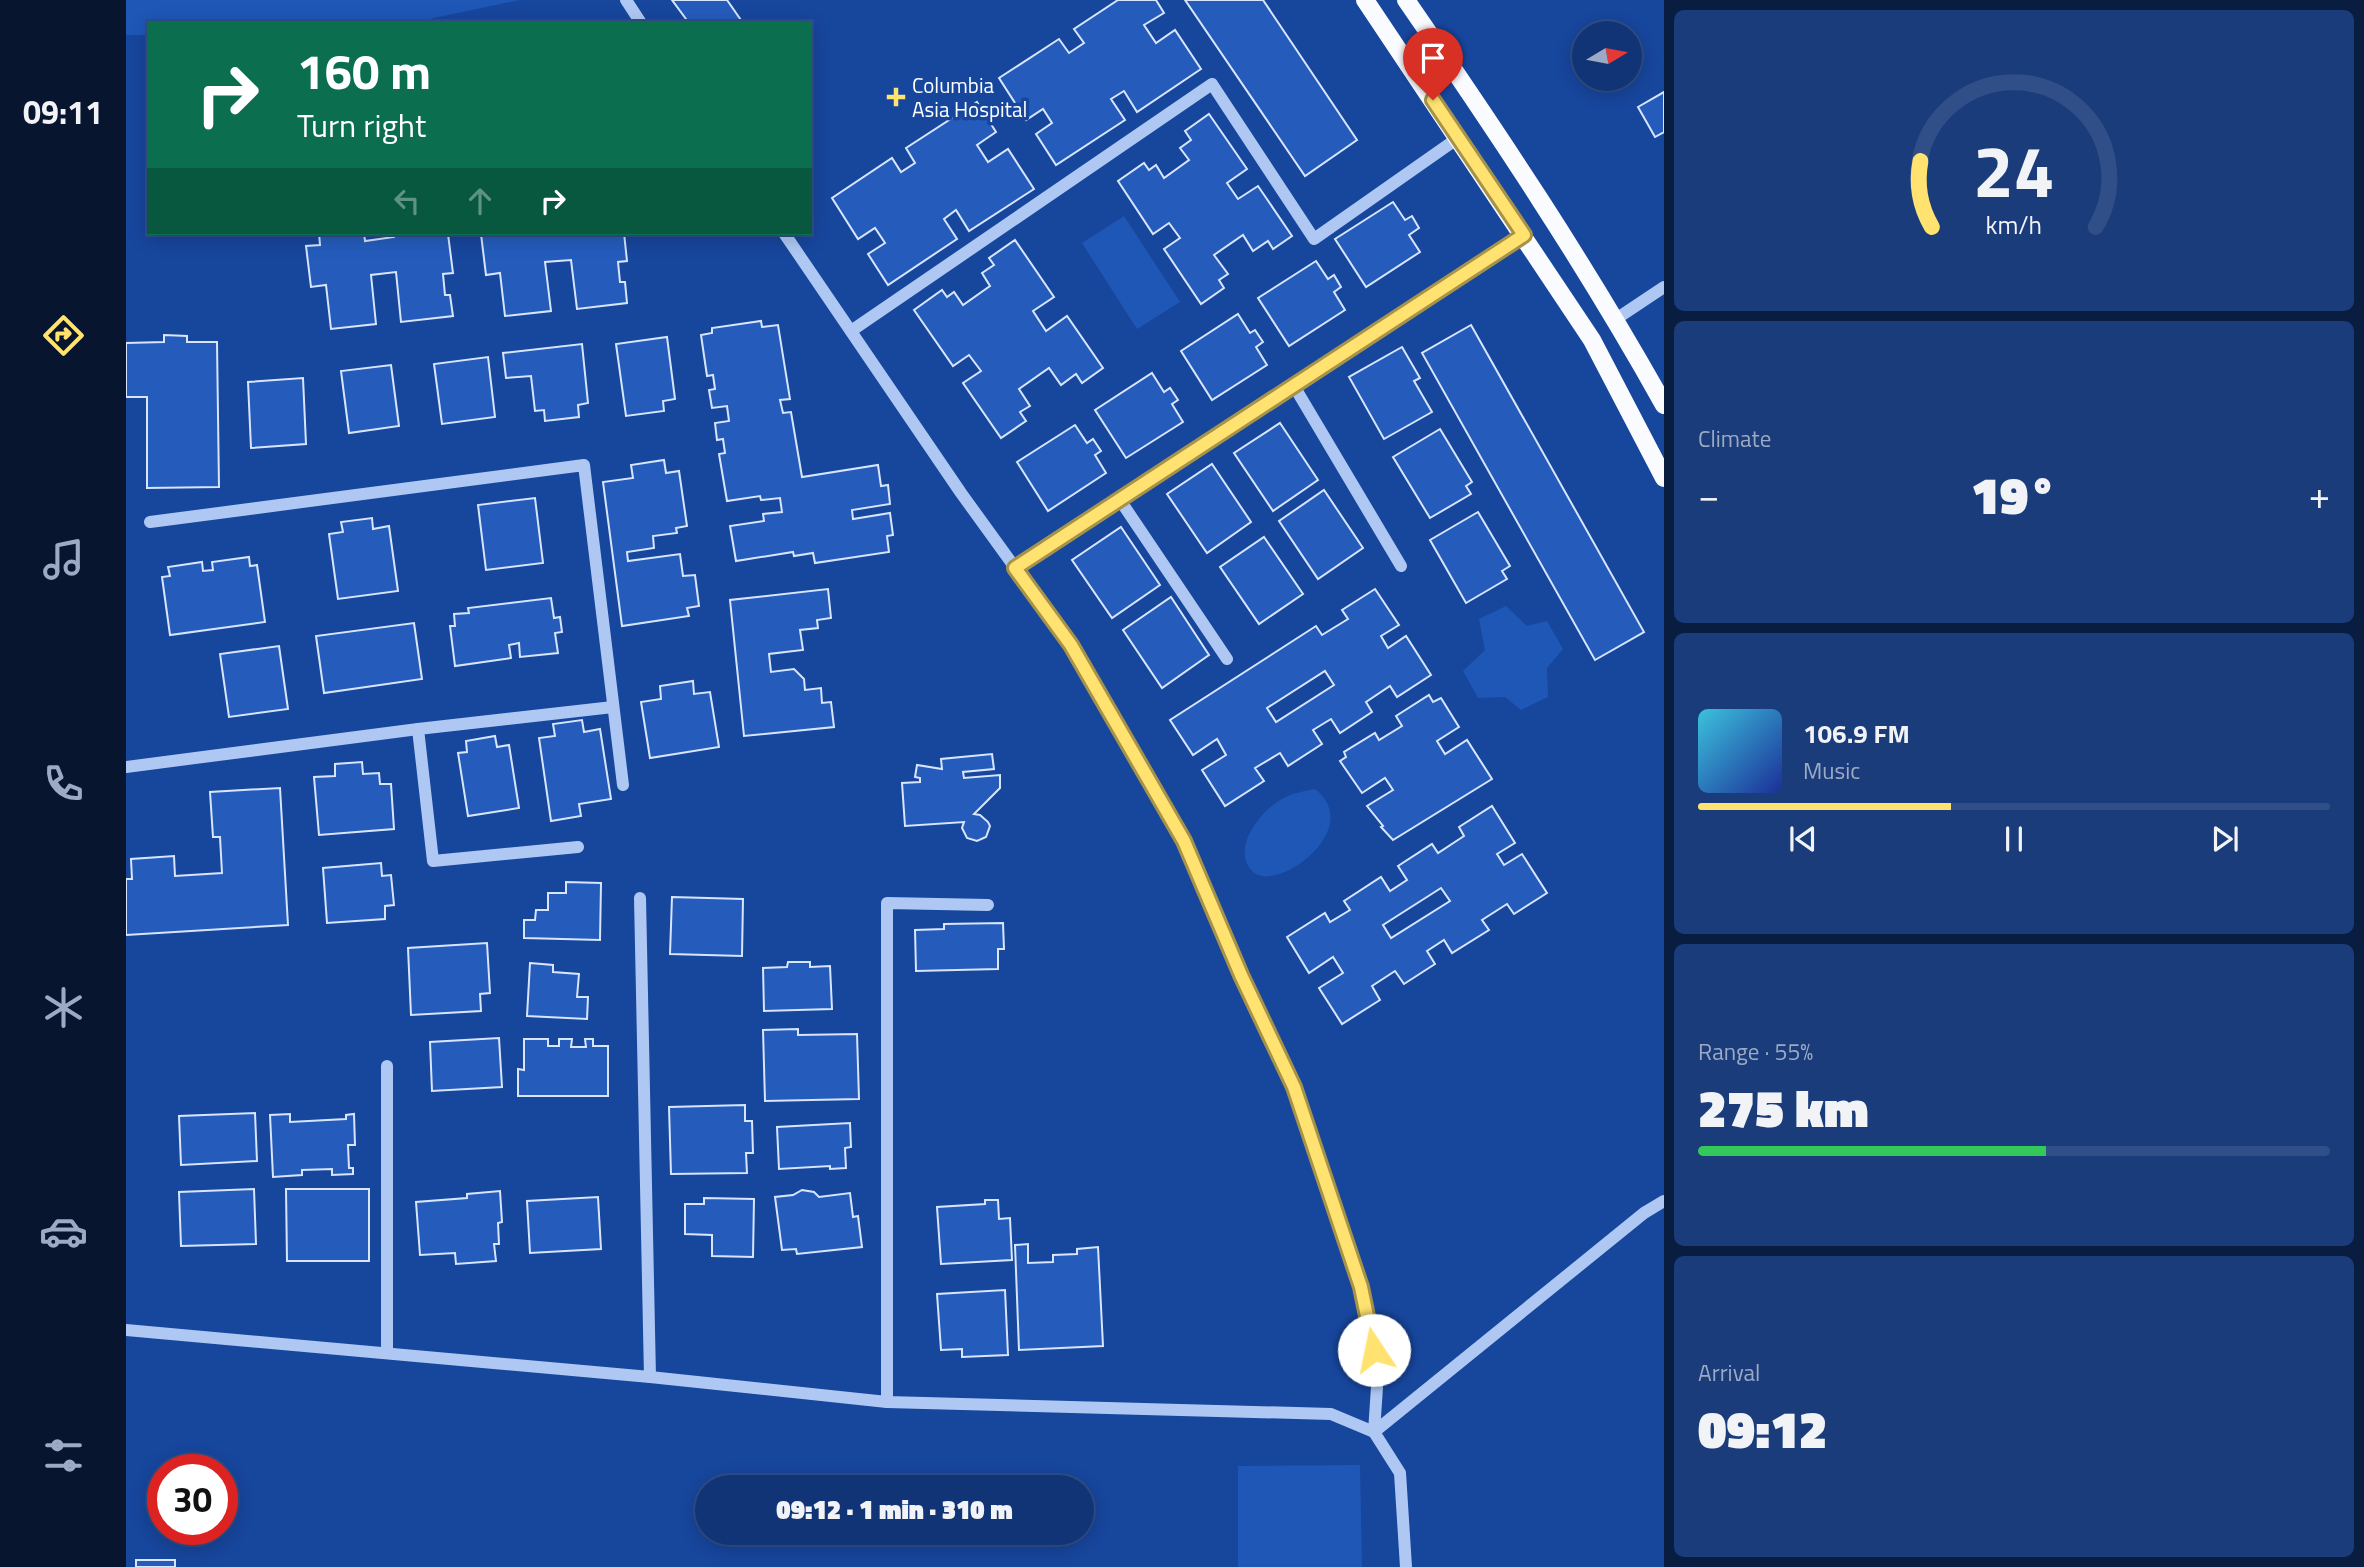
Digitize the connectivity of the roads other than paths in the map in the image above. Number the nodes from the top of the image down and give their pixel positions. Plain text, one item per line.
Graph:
1 (626, 0) edge
2 (1365, 0) edge
3 (1406, 0) edge
4 (640, 21) edge
5 (1458, 138) junction
6 (785, 235) edge
7 (1524, 235) junction
8 (1664, 287) edge
9 (1616, 319) junction
10 (851, 331) junction
11 (1294, 386) junction
12 (1664, 405) edge
13 (1664, 478) edge
14 (1120, 500) junction
15 (150, 522) dead end
16 (1401, 566) dead end
17 (1015, 568) junction
18 (1227, 659) dead end
19 (612, 707) junction
20 (418, 729) junction
21 (126, 767) edge
22 (623, 785) dead end
23 (578, 847) dead end
24 (640, 898) dead end
25 (988, 905) dead end
26 (387, 1066) dead end
27 (1664, 1201) edge
28 (126, 1330) edge
29 (387, 1353) junction
30 (650, 1377) junction
31 (887, 1402) junction
32 (1374, 1432) junction
33 (1406, 1567) edge

1 - 4 street
2 - 5 main road
3 - 9 main road
5 - 7 main road
5 - 10 street
6 - 10 street
7 - 11 street
7 - 13 main road
8 - 9 street
9 - 12 main road
10 - 17 street
11 - 14 street
11 - 16 street
14 - 17 street
14 - 18 street
15 - 19 street
17 - 32 street
19 - 20 street
19 - 22 street
20 - 21 street
20 - 23 street
24 - 30 street
25 - 31 street
26 - 29 street
27 - 32 street
28 - 29 street
29 - 30 street
30 - 31 street
31 - 32 street
32 - 33 street

